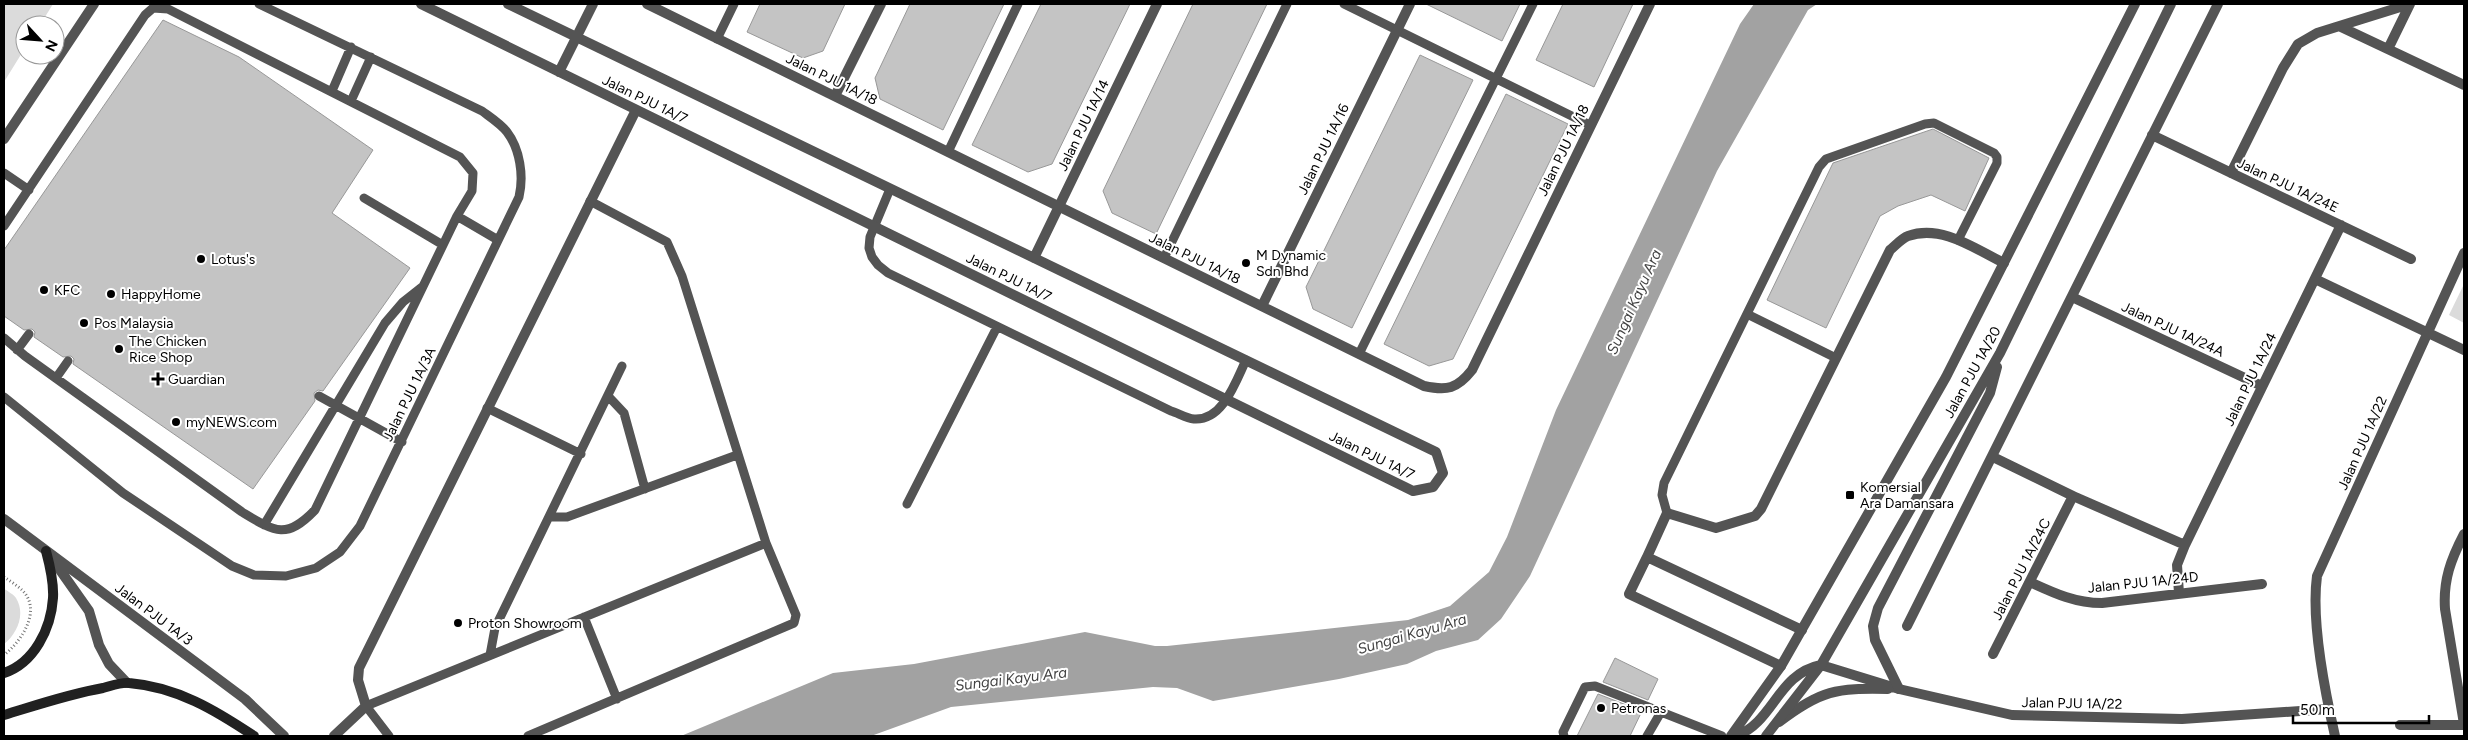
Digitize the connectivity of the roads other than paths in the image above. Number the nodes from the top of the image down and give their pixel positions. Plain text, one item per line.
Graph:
1 (94, 4) edge
2 (259, 4) edge
3 (421, 4) edge
4 (508, 4) edge
5 (593, 4) edge
6 (646, 4) edge
7 (734, 4) edge
8 (881, 4) edge
9 (1018, 4) edge
10 (1157, 4) edge
11 (1287, 4) edge
12 (1344, 4) edge
13 (1410, 4) edge
14 (1533, 4) edge
15 (1650, 4) edge
16 (2135, 4) edge
17 (2171, 4) edge
18 (2218, 4) edge
19 (2410, 4) edge
20 (2341, 27) junction
21 (1397, 30) junction
22 (576, 37) junction
23 (717, 38) junction
24 (351, 47) junction
25 (2388, 49) junction
26 (371, 57) junction
27 (559, 72) junction
28 (1496, 78) junction
29 (2464, 85) edge
30 (332, 91) junction
31 (835, 96) junction
32 (351, 101) junction
33 (636, 110) junction
34 (1590, 125) junction
35 (2152, 135) junction
36 (4, 139) edge
37 (948, 152) junction
38 (4, 173) edge
39 (2231, 173) junction
40 (890, 189) junction
41 (29, 190) junction
42 (364, 198) dead end
43 (590, 201) junction
44 (1060, 207) junction
45 (457, 216) junction
46 (2341, 225) junction
47 (4, 226) edge
48 (873, 226) junction
49 (498, 240) junction
50 (1958, 240) junction
51 (443, 245) junction
52 (2464, 253) edge
53 (1034, 258) junction
54 (1164, 258) junction
55 (2411, 259) dead end
56 (2004, 263) junction
57 (2315, 279) junction
58 (424, 285) junction
59 (2072, 297) junction
60 (1262, 306) junction
61 (1747, 314) junction
62 (997, 327) junction
63 (2427, 332) junction
64 (29, 334) dead end
65 (4, 338) edge
66 (17, 350) junction
67 (2464, 350) edge
68 (1359, 354) junction
69 (2000, 354) junction
70 (1836, 358) junction
71 (1246, 360) junction
72 (68, 361) dead end
73 (622, 366) dead end
74 (56, 378) junction
75 (2262, 386) junction
76 (319, 396) dead end
77 (4, 397) edge
78 (609, 397) junction
79 (1227, 400) junction
80 (336, 406) junction
81 (488, 408) junction
82 (360, 420) junction
83 (402, 442) junction
84 (581, 454) junction
85 (737, 455) junction
86 (1993, 457) junction
87 (645, 489) junction
88 (2073, 496) junction
89 (907, 504) dead end
90 (1667, 513) junction
91 (551, 517) junction
92 (4, 519) edge
93 (264, 525) junction
94 (2463, 537) edge
95 (766, 543) junction
96 (2185, 544) junction
97 (46, 551) junction
98 (1647, 557) junction
99 (2030, 582) junction
100 (2262, 584) dead end
101 (2179, 593) junction
102 (584, 617) junction
103 (1907, 626) dead end
104 (1802, 630) junction
105 (1994, 654) dead end
106 (490, 655) junction
107 (1821, 665) junction
108 (1781, 666) junction
109 (4, 673) edge
110 (127, 683) junction
111 (1899, 689) junction
112 (617, 699) junction
113 (366, 706) junction
114 (2329, 709) junction
115 (1661, 712) junction
116 (4, 715) edge
117 (2400, 725) dead end
118 (2464, 725) edge
119 (1774, 726) junction
120 (249, 735) edge
121 (284, 736) edge
122 (334, 736) edge
123 (389, 736) edge
124 (528, 736) edge
125 (1564, 736) edge
126 (1647, 736) edge
127 (1722, 736) edge
128 (1731, 736) edge
129 (1736, 736) edge
130 (1766, 736) edge
131 (2335, 736) edge

1 - 36 street
2 - 24 lane, Jalan PJU 1A/3A
3 - 27 street, Jalan PJU 1A/7
4 - 22 street, Jalan PJU 1A/7
5 - 22 street
6 - 23 street, Jalan PJU 1A/18
7 - 23 lane
8 - 31 street
9 - 37 lane
10 - 44 street, Jalan PJU 1A/14
11 - 54 lane
12 - 21 lane
13 - 21 street, Jalan PJU 1A/16
14 - 28 lane
15 - 34 street, Jalan PJU 1A/18
16 - 56 street, Jalan PJU 1A/20
17 - 69 street, Jalan PJU 1A/20
18 - 35 street
19 - 20 street
19 - 25 street
20 - 25 street
20 - 39 street
21 - 28 lane
21 - 60 street, Jalan PJU 1A/16
22 - 27 street
22 - 40 street, Jalan PJU 1A/7
23 - 31 street, Jalan PJU 1A/18
24 - 26 lane, Jalan PJU 1A/3A
24 - 30 lane
25 - 29 street
26 - 32 lane
26 - 49 lane, Jalan PJU 1A/3A
27 - 33 street, Jalan PJU 1A/7
28 - 34 lane
28 - 68 lane
30 - 32 lane
30 - 41 lane
31 - 37 street, Jalan PJU 1A/18
32 - 45 lane
33 - 43 street
33 - 48 street, Jalan PJU 1A/7
34 - 68 street, Jalan PJU 1A/18
35 - 39 street, Jalan PJU 1A/24E
35 - 59 street
37 - 44 street, Jalan PJU 1A/18
38 - 41 lane
39 - 46 street, Jalan PJU 1A/24E
40 - 48 lane
40 - 53 street, Jalan PJU 1A/7
41 - 47 lane
42 - 51 lane
43 - 81 street
43 - 85 lane
44 - 53 street, Jalan PJU 1A/14
44 - 54 street, Jalan PJU 1A/18
45 - 49 lane
45 - 51 lane
46 - 55 street, Jalan PJU 1A/24E
46 - 57 street, Jalan PJU 1A/24
48 - 62 lane
48 - 79 street, Jalan PJU 1A/7
49 - 83 lane, Jalan PJU 1A/3A
50 - 56 street
50 - 61 lane
50 - 70 street
51 - 58 lane
52 - 63 street, Jalan PJU 1A/22
53 - 71 street, Jalan PJU 1A/7
54 - 60 street, Jalan PJU 1A/18
56 - 104 street, Jalan PJU 1A/20
57 - 63 street
57 - 75 street, Jalan PJU 1A/24
58 - 80 lane
58 - 82 lane
59 - 75 street, Jalan PJU 1A/24A
59 - 86 street
60 - 68 street, Jalan PJU 1A/18
61 - 70 lane
61 - 90 lane
62 - 79 lane
62 - 89 lane
63 - 67 street
63 - 114 street, Jalan PJU 1A/22
64 - 66 lane
65 - 66 lane
66 - 74 lane
69 - 107 street, Jalan PJU 1A/20
69 - 111 street
70 - 90 street
71 - 79 lane
71 - 79 street, Jalan PJU 1A/7
72 - 74 lane
73 - 78 lane
74 - 93 lane
75 - 96 street, Jalan PJU 1A/24
76 - 80 lane
77 - 83 lane, Jalan PJU 1A/3A
78 - 84 lane
78 - 87 lane
80 - 82 lane
80 - 93 lane
81 - 84 lane
81 - 113 street
82 - 83 lane
82 - 93 lane
84 - 91 lane
85 - 87 lane
85 - 95 lane
86 - 88 street
86 - 103 street
87 - 91 lane
88 - 96 street
88 - 99 street, Jalan PJU 1A/24C
90 - 98 street
91 - 106 lane
92 - 97 street, Jalan PJU 1A/3
94 - 118 street
95 - 102 lane
95 - 112 lane
96 - 101 street, Jalan PJU 1A/24
97 - 109 main road
97 - 110 street
97 - 121 street, Jalan PJU 1A/3
98 - 104 street
98 - 108 street
99 - 101 street, Jalan PJU 1A/24D
99 - 105 street, Jalan PJU 1A/24C
100 - 101 street, Jalan PJU 1A/24D
102 - 106 lane
102 - 112 lane
104 - 108 street, Jalan PJU 1A/20
106 - 113 lane
107 - 111 street, Jalan PJU 1A/22
107 - 119 street, Jalan PJU 1A/20
107 - 129 street
108 - 128 street, Jalan PJU 1A/20
110 - 116 main road
110 - 120 main road
111 - 114 street, Jalan PJU 1A/22
111 - 119 street
112 - 124 lane
113 - 122 street
113 - 123 lane
114 - 131 street, Jalan PJU 1A/22
115 - 125 lane
115 - 126 lane
115 - 127 lane
117 - 118 street
119 - 130 street, Jalan PJU 1A/20

